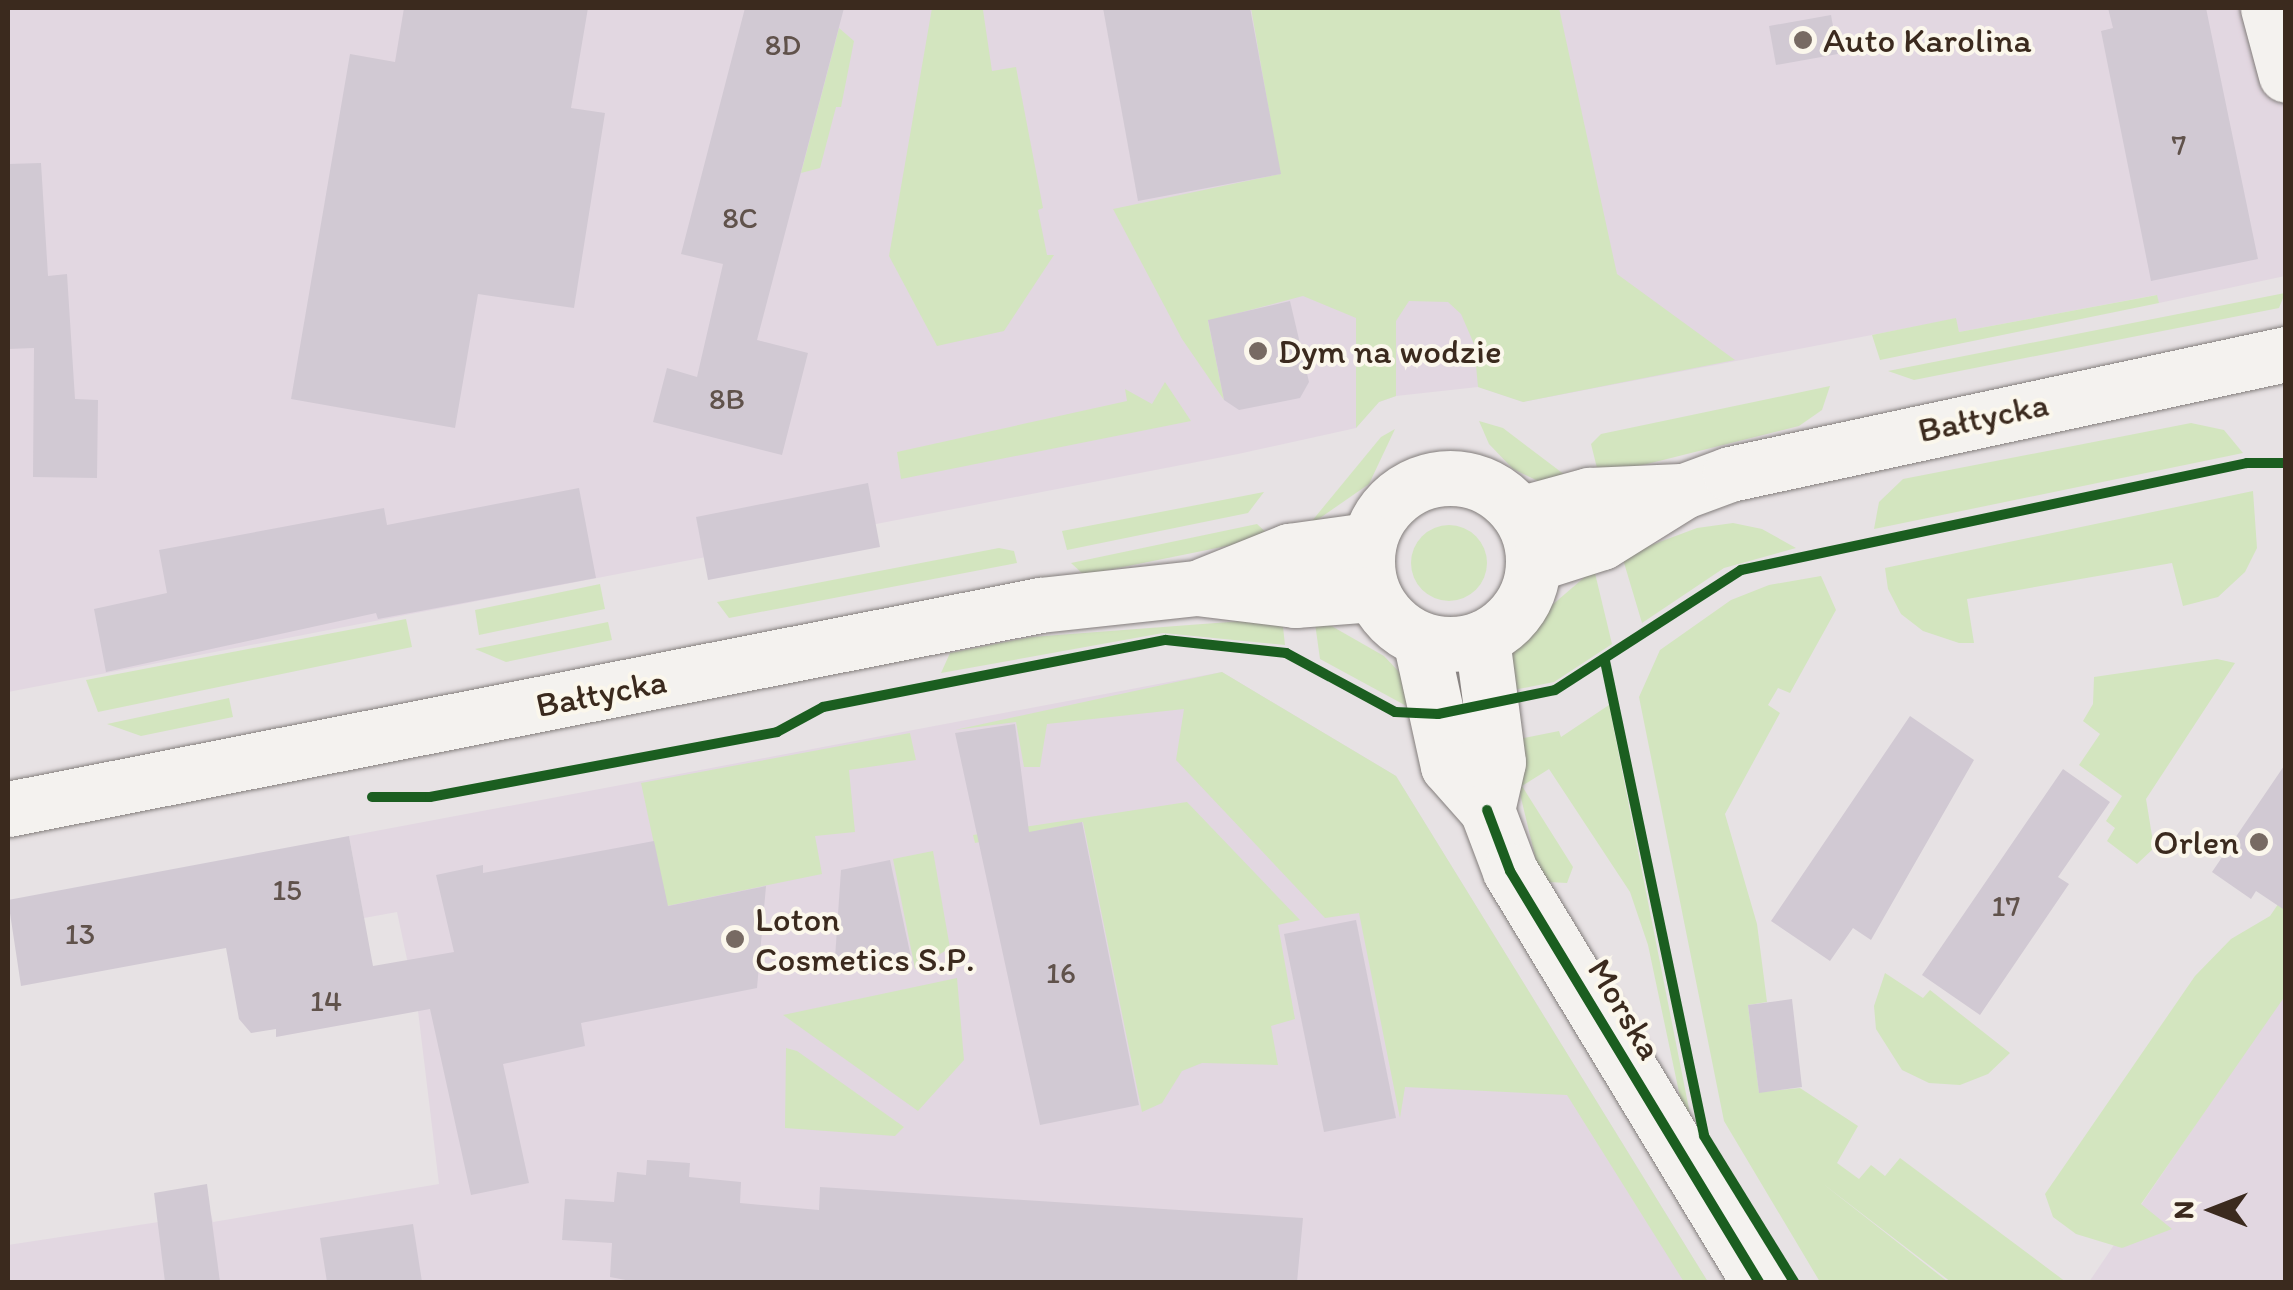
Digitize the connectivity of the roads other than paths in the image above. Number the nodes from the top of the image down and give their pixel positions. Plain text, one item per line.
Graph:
1 (2268, 8) edge
2 (2286, 76) edge
3 (2286, 354) edge
4 (1528, 538) junction
5 (1368, 540) junction
6 (1196, 588) junction
7 (1373, 594) junction
8 (1482, 638) junction
9 (1420, 639) junction
10 (8, 809) edge
11 (1487, 810) junction
12 (1760, 1282) edge

1 - 2 main road
3 - 4 main road, Bałtycka
4 - 5 main road
4 - 8 main road
5 - 6 main road, Bałtycka
5 - 7 main road
6 - 7 main road, Bałtycka
6 - 10 main road, Bałtycka
7 - 9 main road
8 - 9 main road
8 - 11 main road
9 - 11 main road, Morska
11 - 12 main road, Morska

